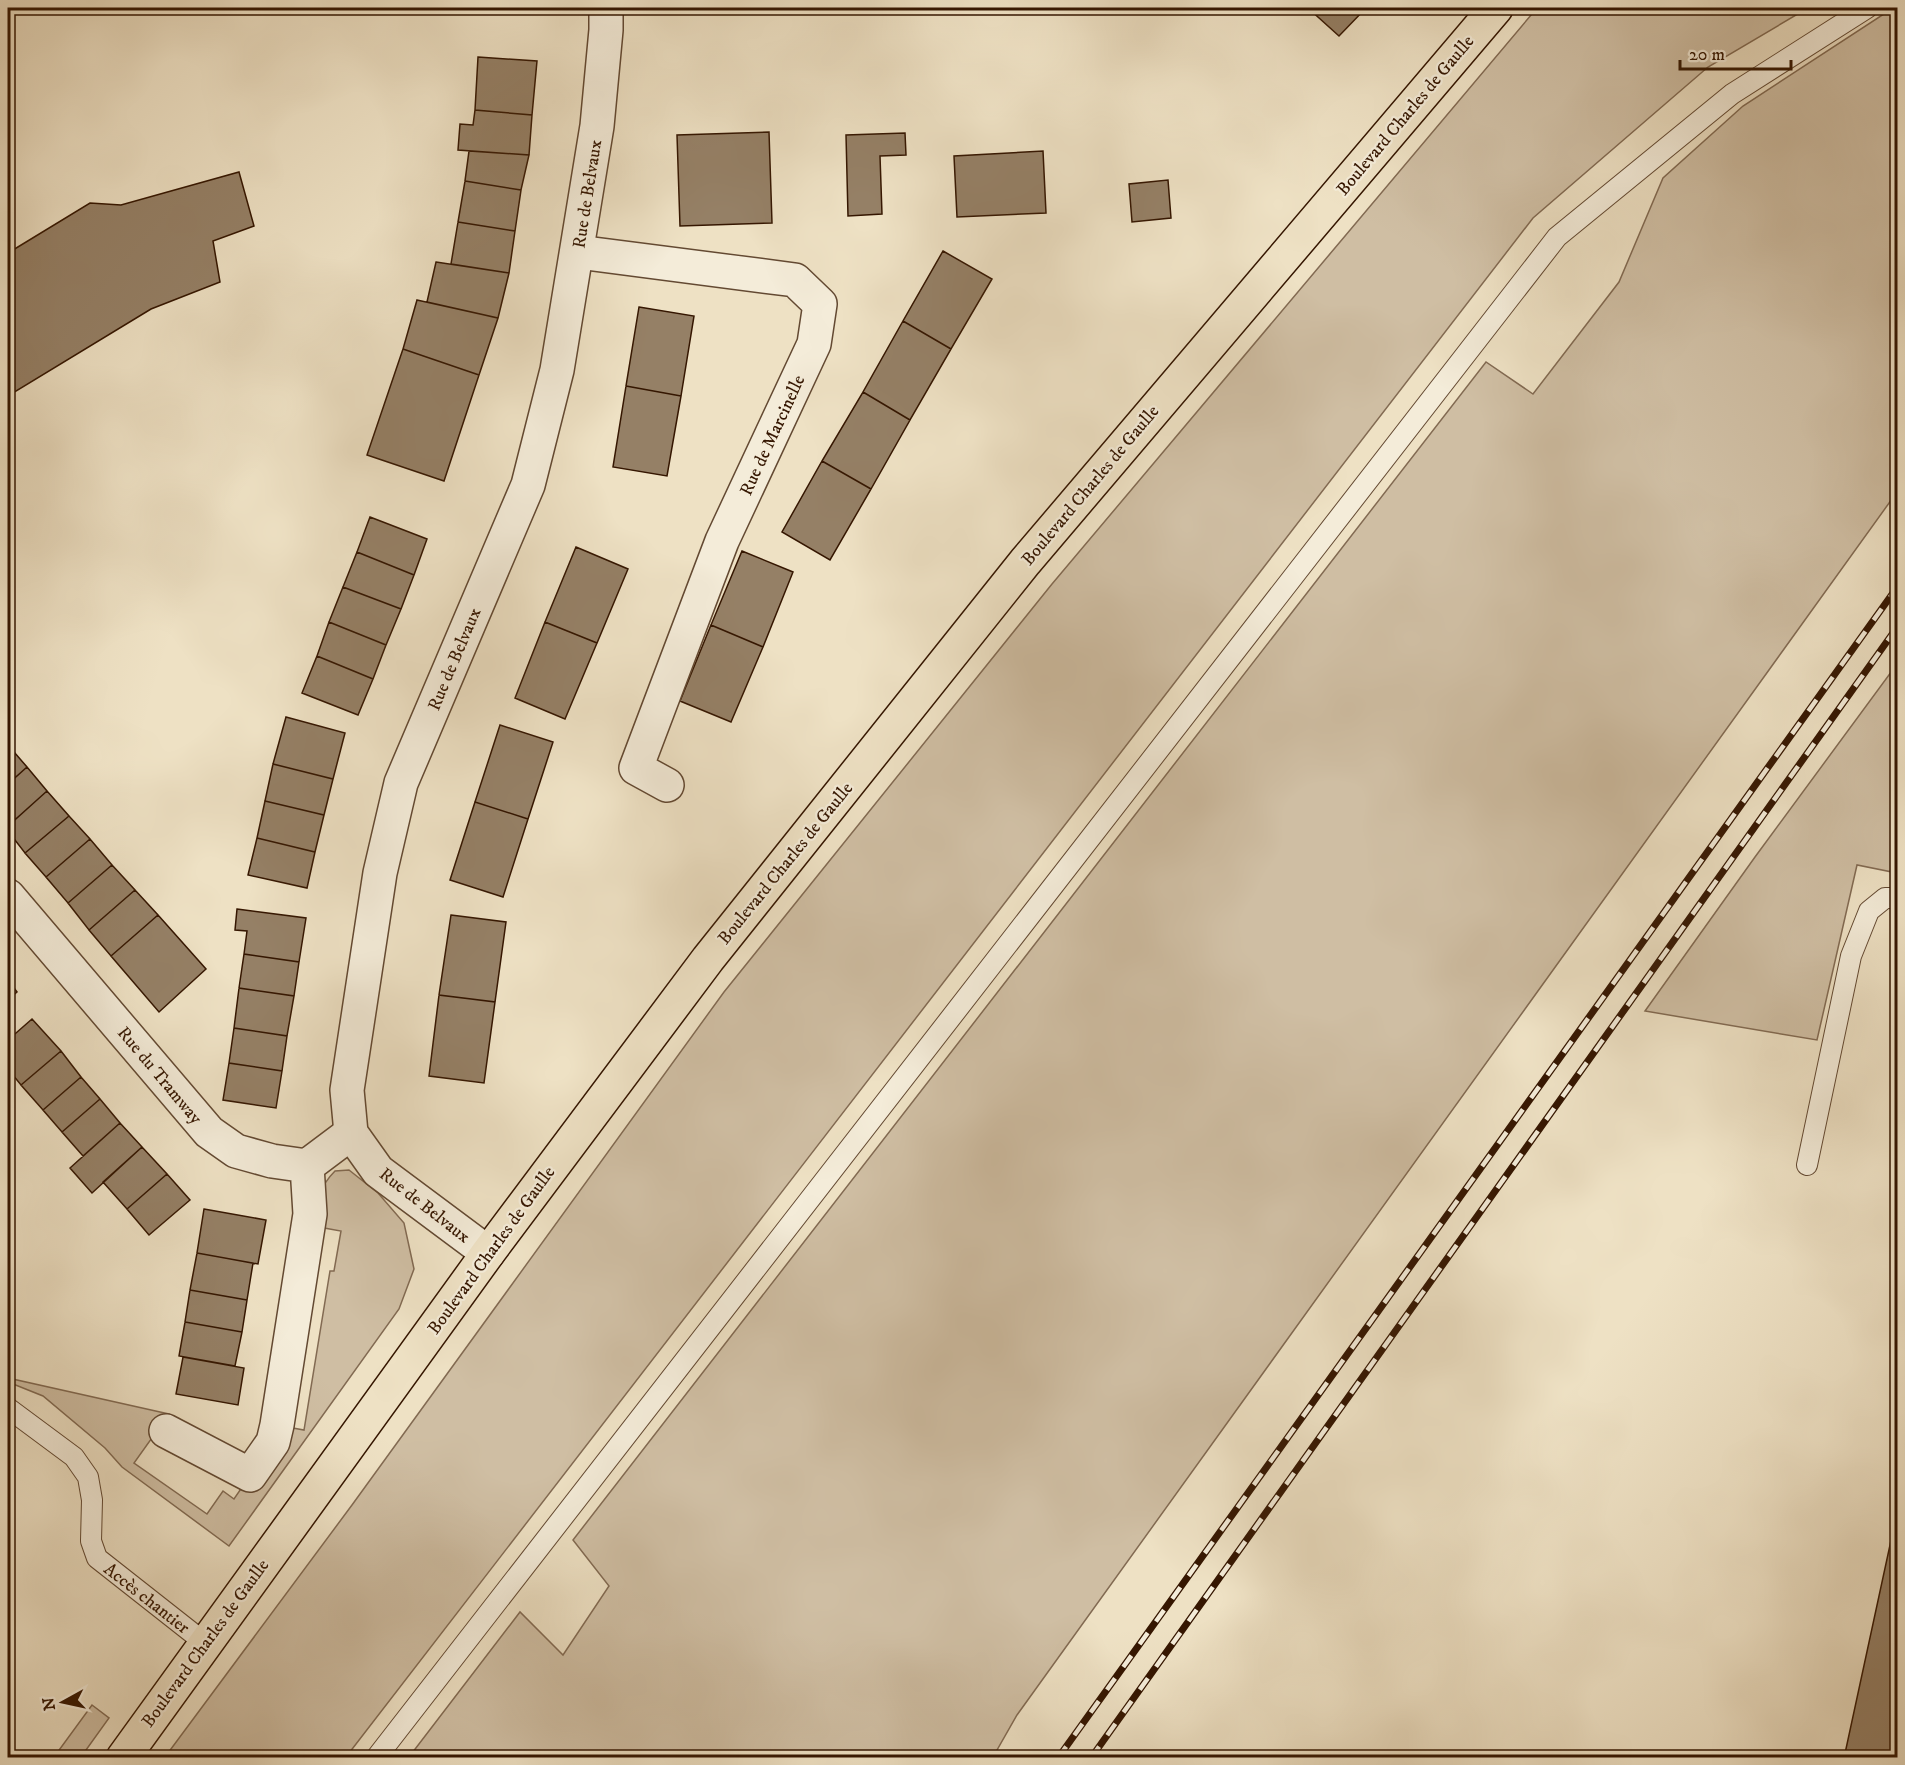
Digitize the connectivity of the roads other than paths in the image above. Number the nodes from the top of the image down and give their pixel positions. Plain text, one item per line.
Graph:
1 (606, 8) edge
2 (1496, 8) edge
3 (1867, 8) edge
4 (578, 252) junction
5 (667, 785) dead end
6 (8, 896) edge
7 (1898, 898) edge
8 (351, 1133) junction
9 (1807, 1165) dead end
10 (307, 1166) junction
11 (488, 1253) junction
12 (8, 1408) edge
13 (166, 1431) dead end
14 (205, 1643) junction
15 (123, 1758) edge
16 (376, 1758) edge

1 - 4 street, Rue de Belvaux
2 - 11 main road, Boulevard Charles de Gaulle
3 - 16 lane
4 - 5 street, Rue de Marcinelle
4 - 8 street, Rue de Belvaux
6 - 10 street, Rue du Tramway
7 - 9 lane
8 - 10 street
8 - 11 street, Rue de Belvaux
10 - 13 street
11 - 14 main road, Boulevard Charles de Gaulle
12 - 14 lane, Accès chantier
14 - 15 main road, Boulevard Charles de Gaulle

